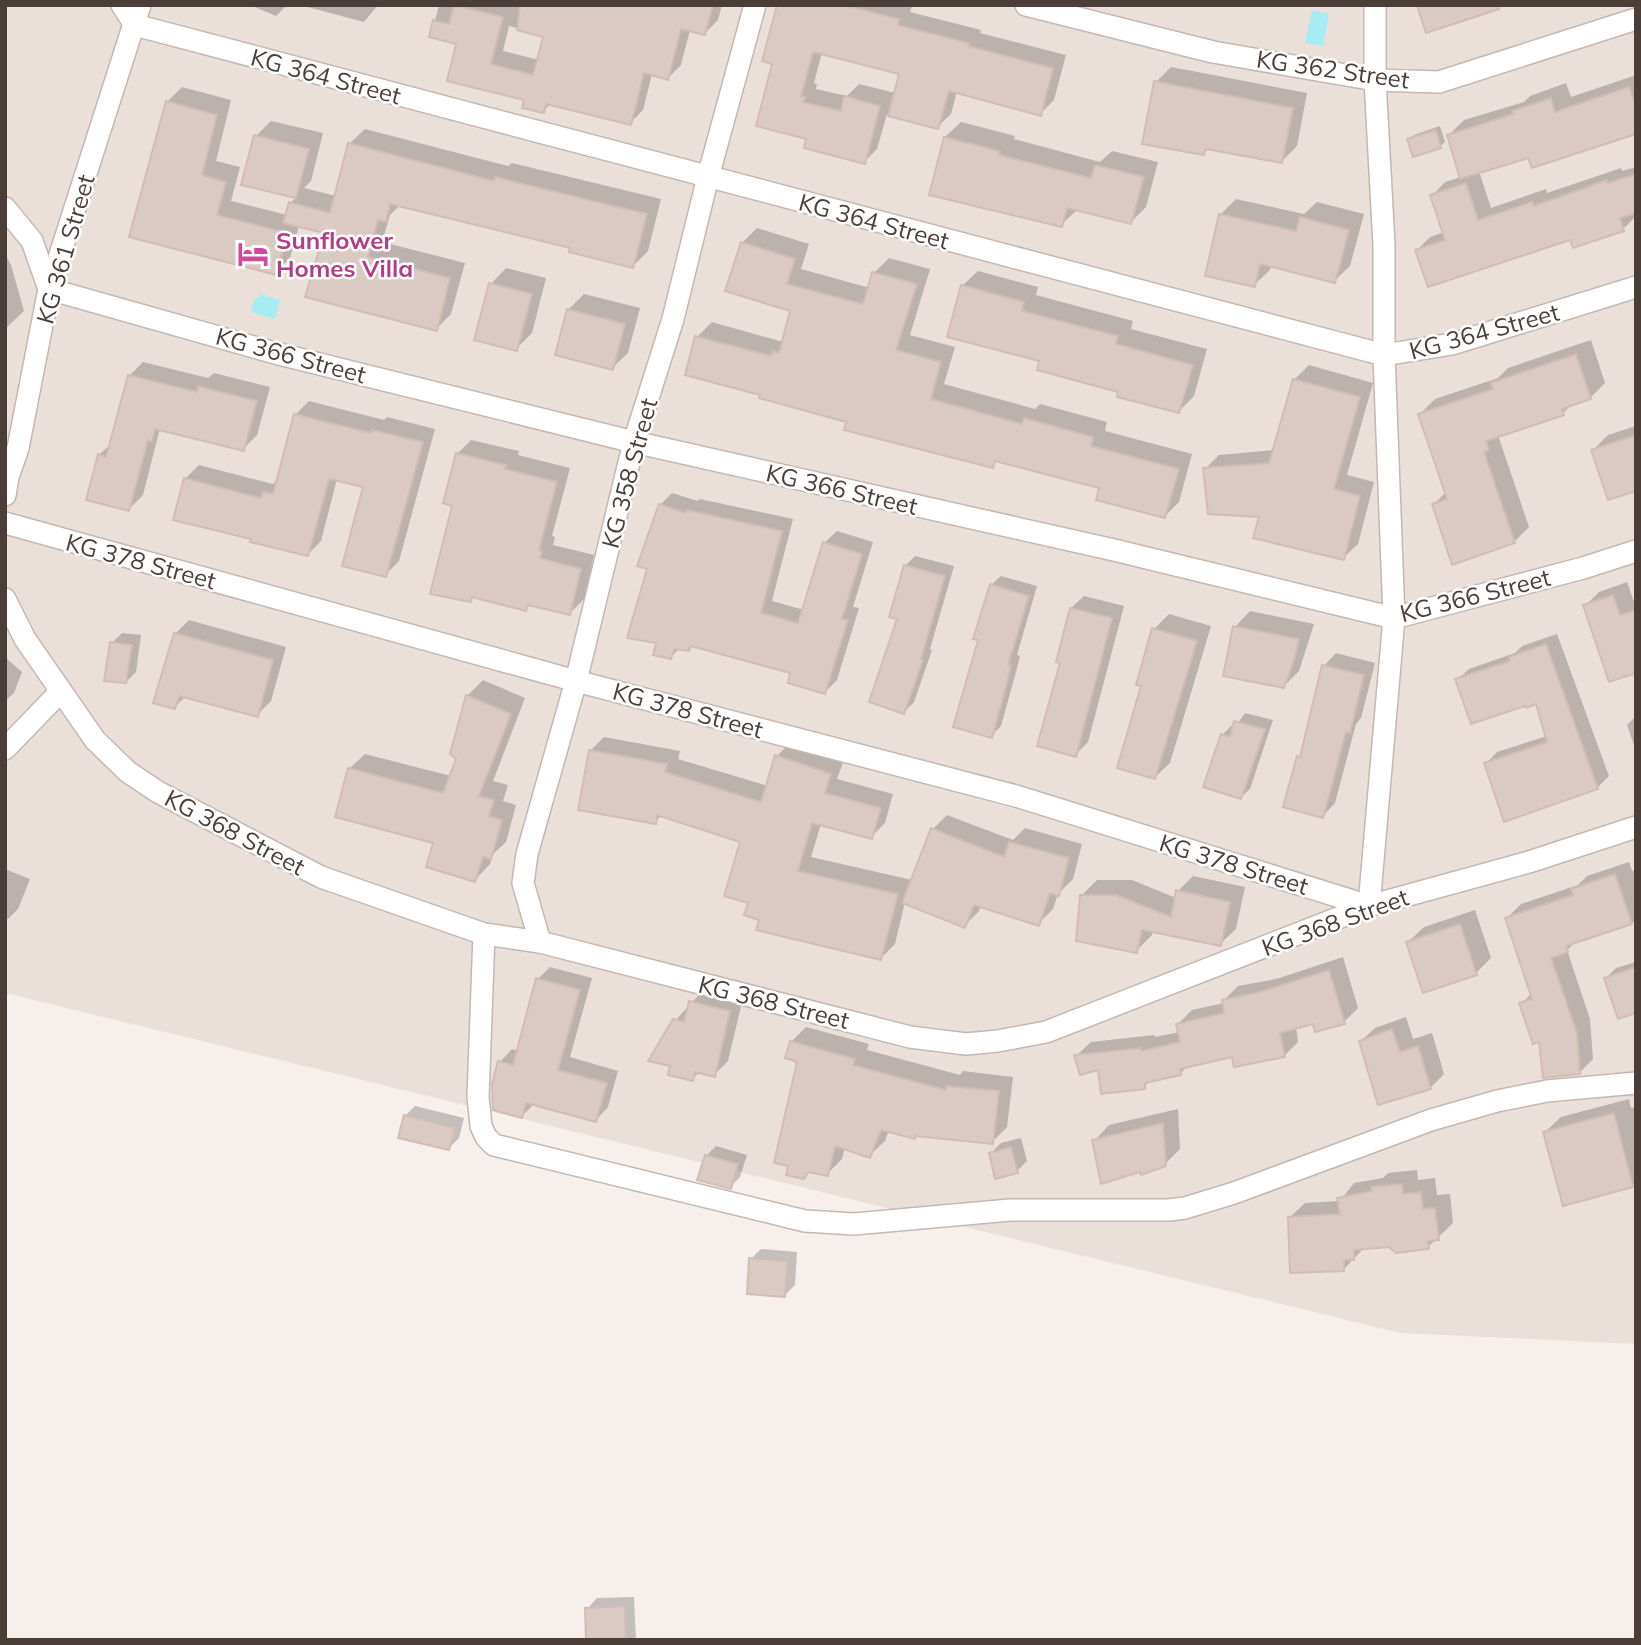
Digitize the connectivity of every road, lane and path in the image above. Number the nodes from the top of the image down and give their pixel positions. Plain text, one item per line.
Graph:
1 (122, 5) edge
2 (755, 5) edge
3 (1026, 5) edge
4 (1375, 5) edge
5 (137, 15) edge
6 (1636, 19) edge
7 (1375, 80) junction
8 (708, 177) junction
9 (5, 208) edge
10 (1636, 287) edge
11 (49, 289) junction
12 (1384, 355) junction
13 (634, 442) junction
14 (5, 495) edge
15 (5, 523) edge
16 (1636, 551) edge
17 (5, 599) edge
18 (1394, 618) junction
19 (576, 681) junction
20 (61, 691) junction
21 (5, 749) edge
22 (1636, 827) edge
23 (1369, 906) junction
24 (484, 934) junction
25 (540, 942) junction
26 (1636, 1083) edge

1 - 5 street
2 - 8 street, KG 358 Street
3 - 7 street, KG 362 Street
4 - 7 street
5 - 8 street, KG 364 Street
5 - 11 street, KG 361 Street
6 - 7 street, KG 362 Street
7 - 12 street
8 - 12 street, KG 364 Street
8 - 13 street, KG 358 Street
9 - 11 street
10 - 12 street, KG 364 Street
11 - 13 street, KG 366 Street
11 - 14 street, KG 361 Street
12 - 18 street
13 - 18 street, KG 366 Street
13 - 19 street, KG 358 Street
15 - 19 street, KG 378 Street
16 - 18 street, KG 366 Street
17 - 20 street, KG 368 Street
18 - 23 street
19 - 23 street, KG 378 Street
19 - 25 street, KG 358 Street
20 - 21 street
20 - 24 street, KG 368 Street
22 - 23 street, KG 368 Street
23 - 25 street, KG 368 Street
24 - 25 street, KG 368 Street
24 - 26 street

